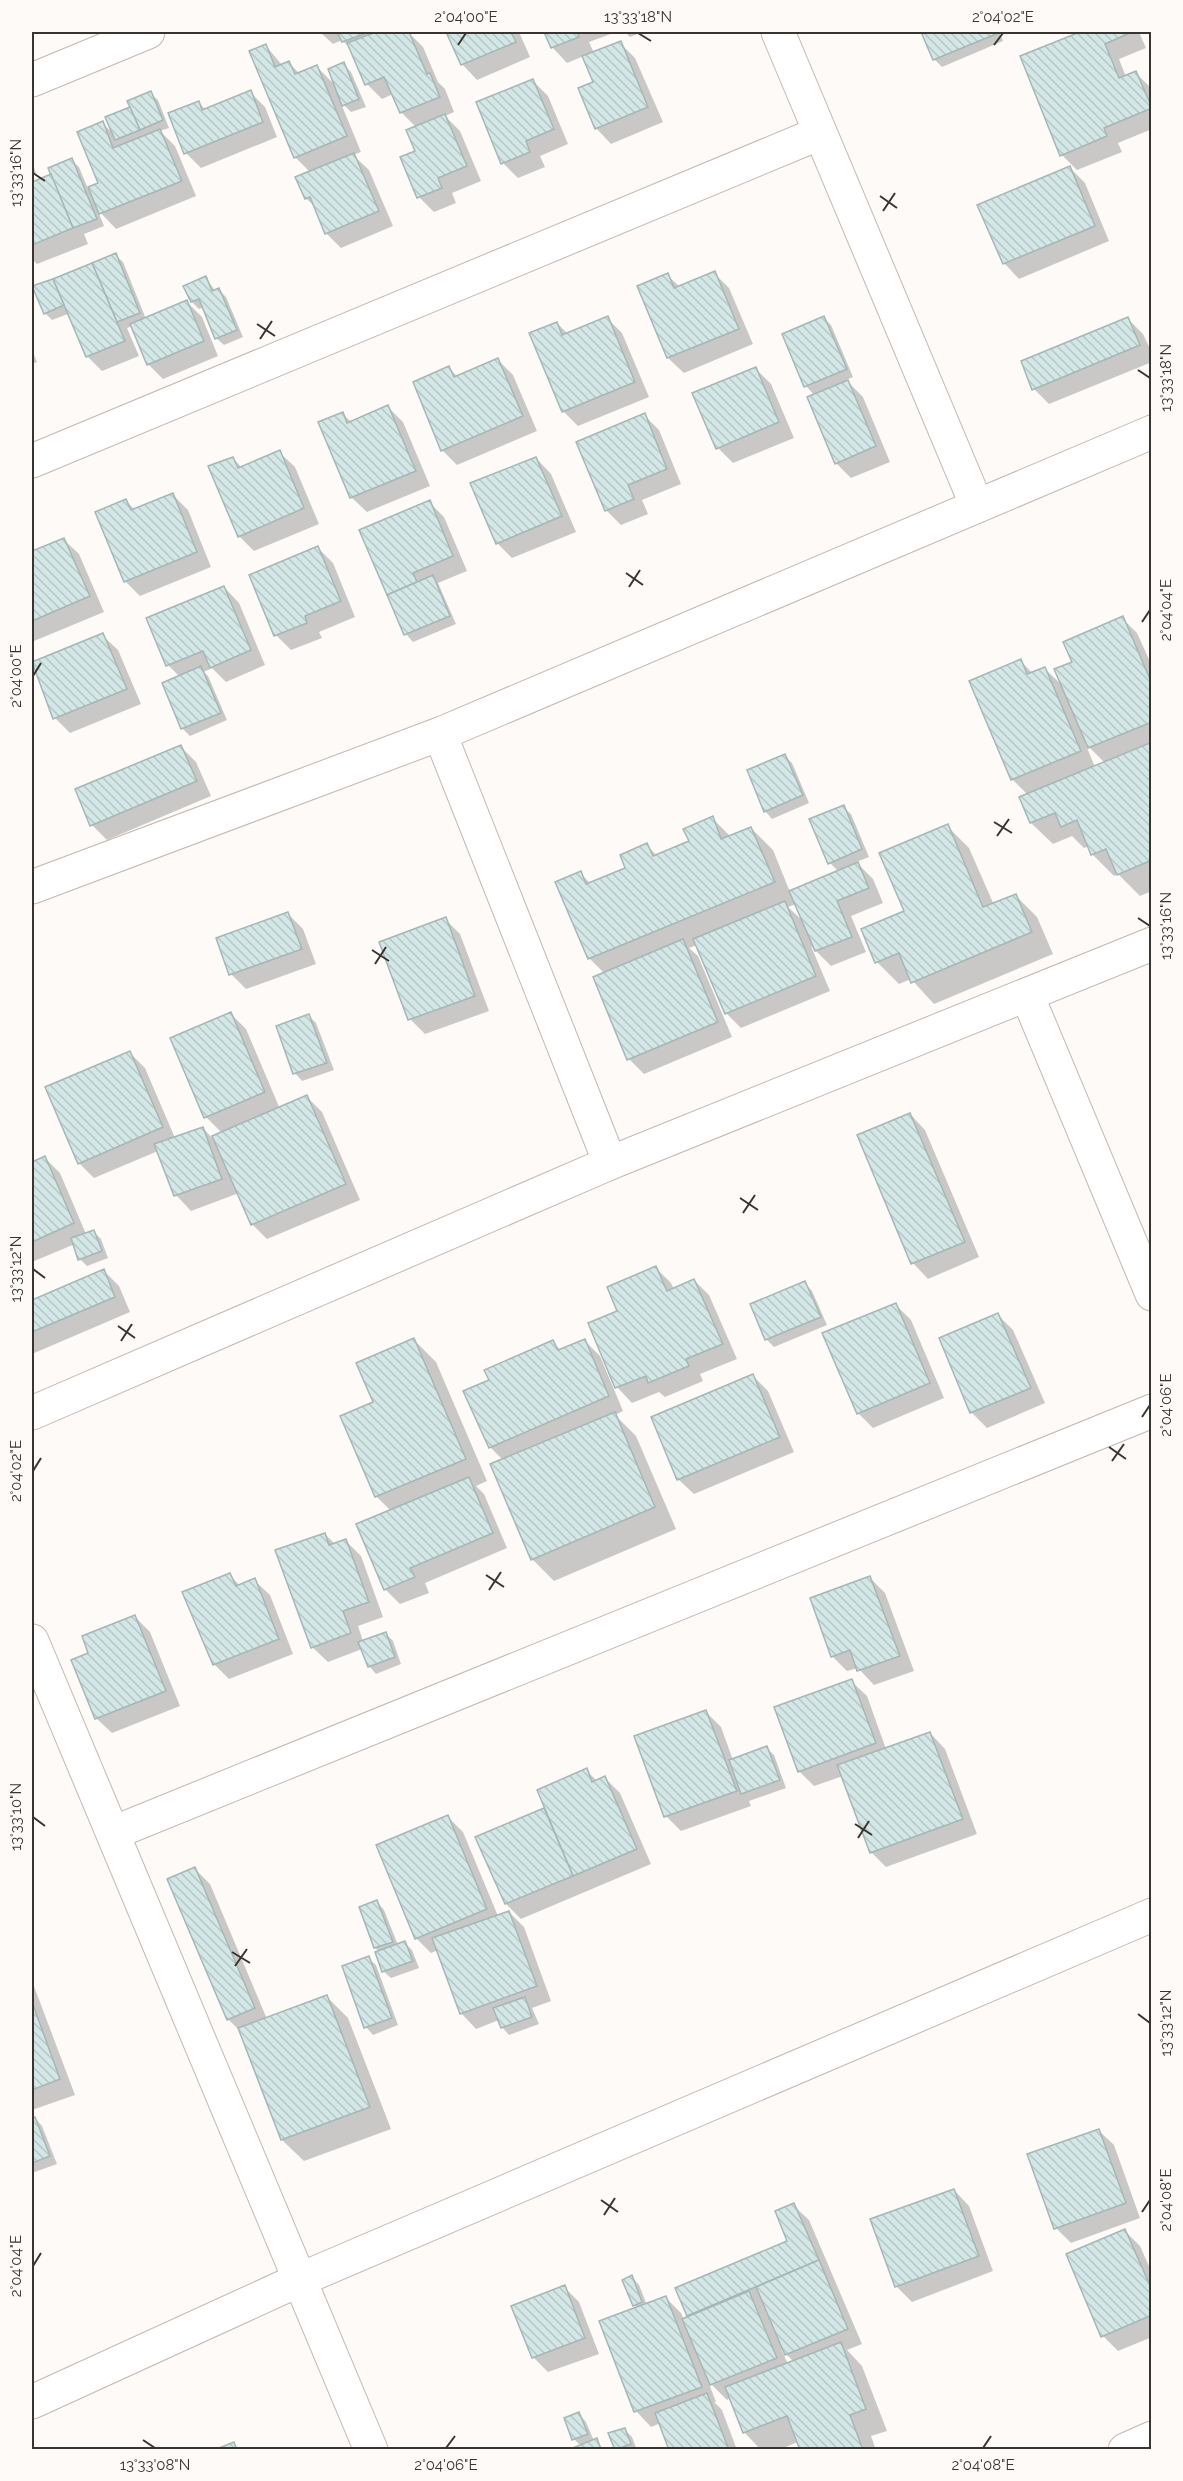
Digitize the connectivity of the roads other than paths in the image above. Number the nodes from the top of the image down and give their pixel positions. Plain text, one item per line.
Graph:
1 (148, 32) edge
2 (784, 33) edge
3 (32, 80) edge
4 (820, 133) junction
5 (1152, 432) edge
6 (32, 461) edge
7 (977, 506) junction
8 (440, 734) junction
9 (32, 887) edge
10 (1152, 944) edge
11 (1027, 995) junction
12 (610, 1163) junction
13 (1152, 1294) edge
14 (1152, 1411) edge
15 (32, 1413) edge
16 (32, 1641) edge
17 (112, 1833) junction
18 (1152, 1915) edge
19 (299, 2280) junction
20 (32, 2402) edge
21 (1152, 2438) edge
22 (371, 2450) edge
23 (1125, 2450) edge

1 - 3 street
2 - 4 street
4 - 6 street
4 - 7 street
5 - 7 street
7 - 8 street
8 - 9 street
8 - 12 street
10 - 11 street
11 - 12 street
11 - 13 street
12 - 15 street
14 - 17 street
16 - 17 street
17 - 19 street
18 - 19 street
19 - 20 street
19 - 22 street
21 - 23 street

